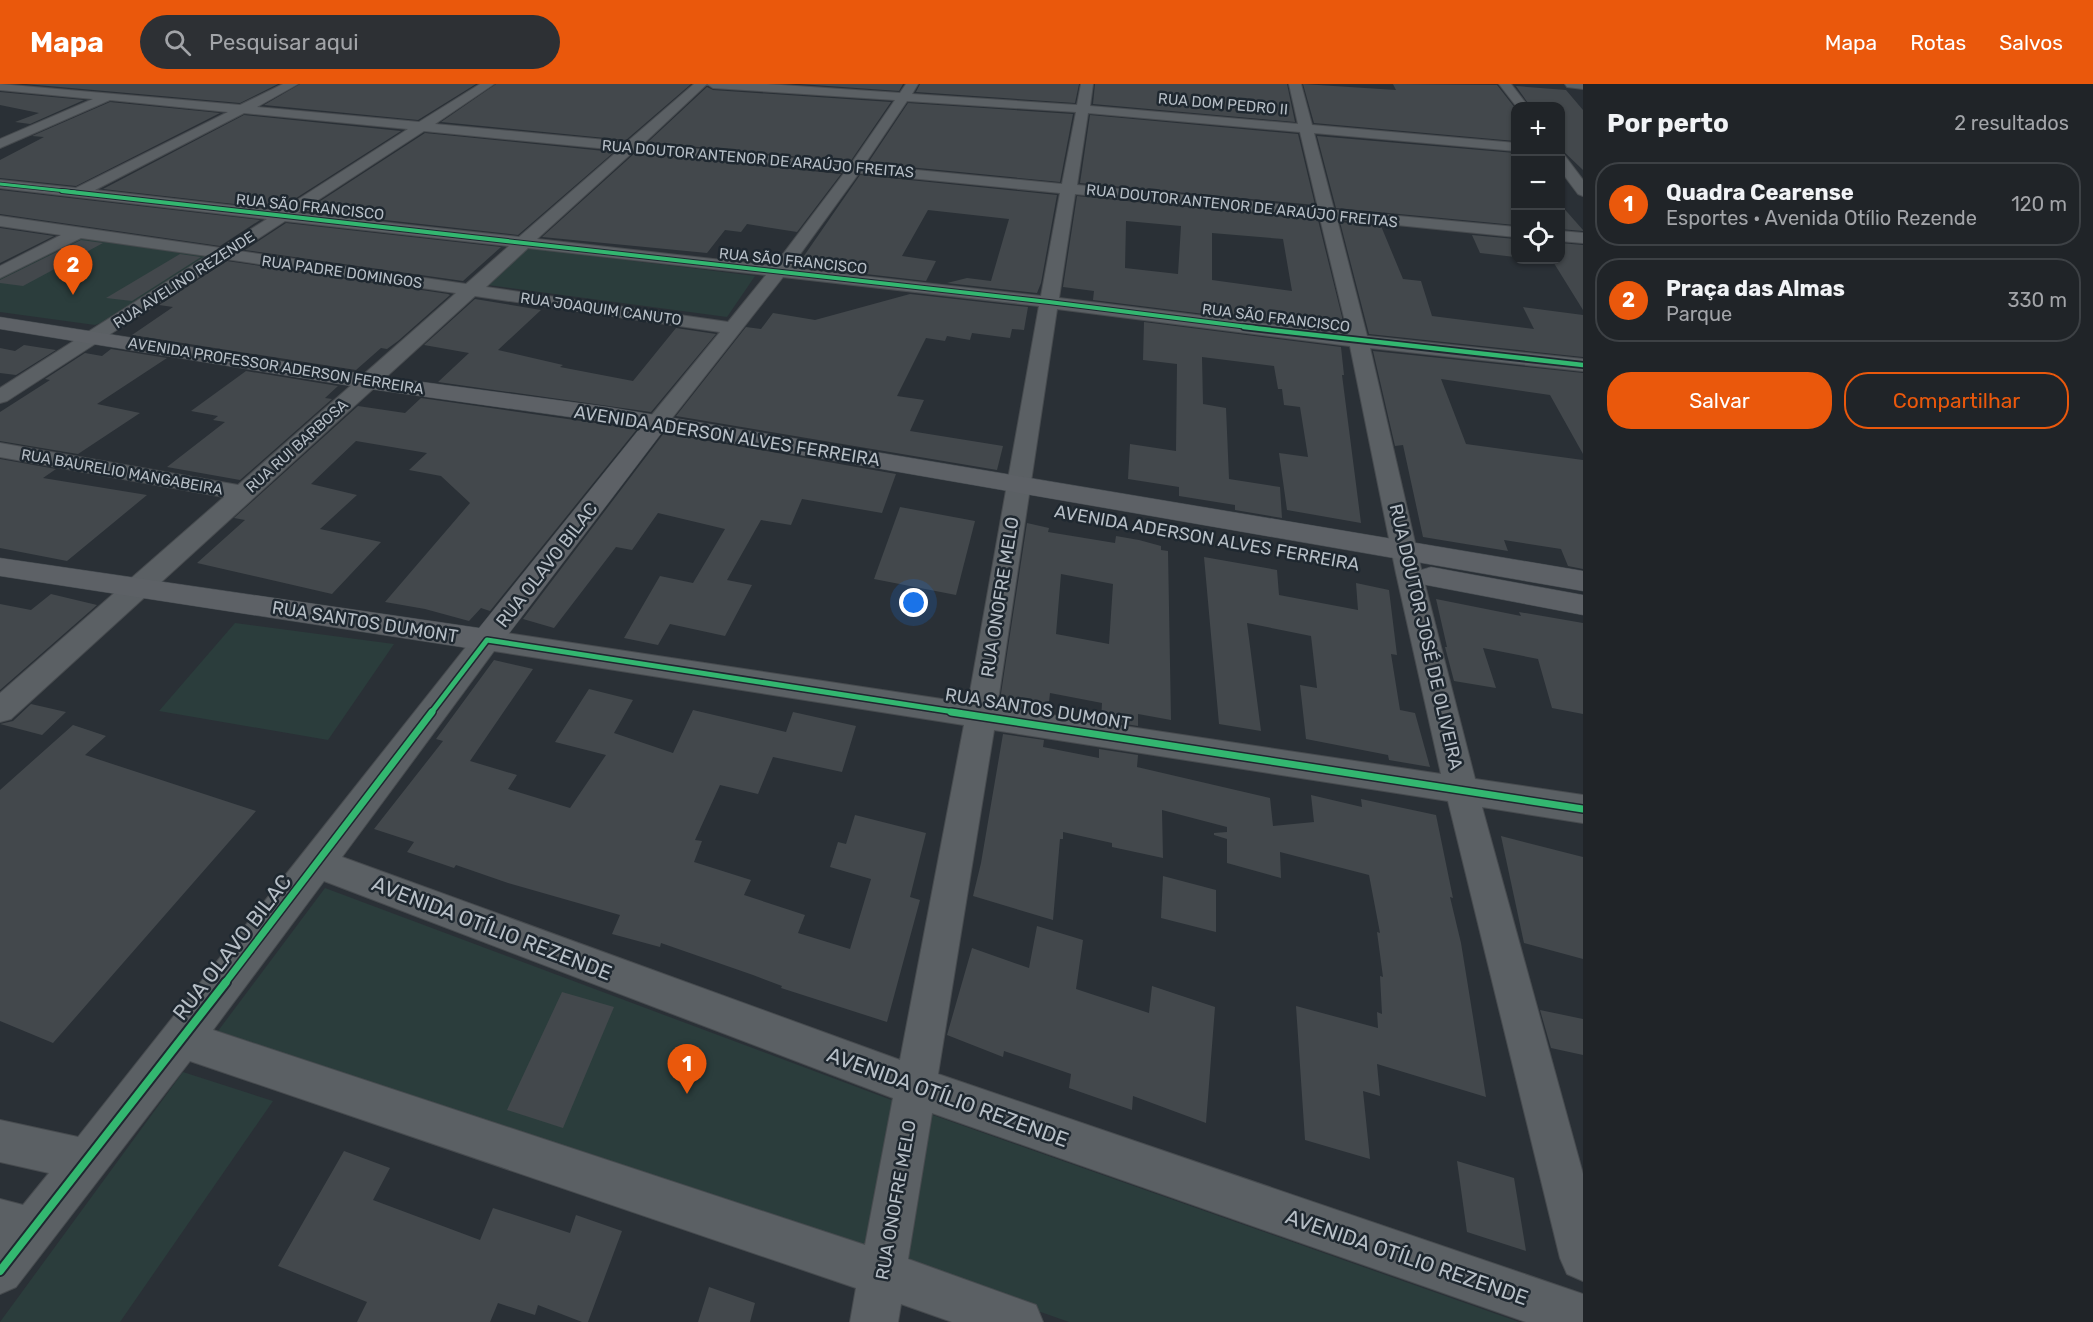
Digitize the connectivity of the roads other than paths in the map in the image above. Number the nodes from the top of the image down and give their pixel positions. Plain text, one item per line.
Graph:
1 (139, 84) edge
2 (292, 84) edge
3 (488, 84) edge
4 (701, 84) edge
5 (713, 84) edge
6 (1295, 84) edge
7 (1505, 84) edge
8 (1571, 84) edge
9 (1583, 85) edge
10 (0, 86) edge
11 (908, 90) edge
12 (111, 96) junction
13 (1085, 97) edge
14 (1519, 102) edge
15 (242, 108) junction
16 (422, 127) junction
17 (1305, 128) junction
18 (2, 142) edge
19 (631, 147) junction
20 (1511, 147) edge
21 (1565, 156) edge
22 (855, 168) junction
23 (0, 184) edge
24 (1070, 189) junction
25 (1583, 191) edge
26 (77, 193) junction
27 (56, 203) dead end
28 (35, 213) dead end
29 (1326, 214) junction
30 (281, 216) junction
31 (5, 225) edge
32 (79, 232) junction
33 (1511, 232) edge
34 (1565, 236) edge
35 (1583, 238) edge
36 (524, 243) junction
37 (224, 255) junction
38 (778, 272) junction
39 (0, 273) edge
40 (470, 291) junction
41 (1049, 302) junction
42 (0, 323) edge
43 (732, 328) junction
44 (95, 337) junction
45 (1359, 341) junction
46 (1583, 365) edge
47 (370, 381) junction
48 (0, 397) edge
49 (552, 408) joint
50 (653, 429) junction
51 (0, 450) edge
52 (244, 493) junction
53 (1017, 495) junction
54 (1408, 561) junction
55 (0, 567) edge
56 (1583, 581) edge
57 (138, 587) junction
58 (1583, 604) edge
59 (487, 640) junction
60 (0, 711) edge
61 (981, 716) junction
62 (1461, 789) junction
63 (1583, 809) edge
64 (318, 862) junction
65 (182, 1039) junction
66 (917, 1087) junction
67 (0, 1141) edge
68 (86, 1160) junction
69 (15, 1226) edge
70 (1583, 1258) edge
71 (0, 1270) edge
72 (883, 1274) junction
73 (1583, 1318) edge
74 (874, 1322) edge
75 (1019, 1322) edge

1 - 12 street
2 - 15 street
3 - 16 street, RUA AVELINO REZENDE
4 - 19 street, RUA RUI BARBOSA
5 - 11 street, RUA DOM PEDRO II
6 - 17 street, RUA DOUTOR JOSÉ DE OLIVEIRA
7 - 14 street
8 - 9 street
10 - 12 street, RUA DOUTOR ANTENOR DE ARAÚJO FREITAS
11 - 13 street, RUA DOM PEDRO II
11 - 22 street, RUA OLAVO BILAC
12 - 15 street, RUA DOUTOR ANTENOR DE ARAÚJO FREITAS
12 - 18 street
13 - 17 street, RUA DOM PEDRO II
13 - 24 street, RUA ONOFRE MELO
15 - 16 street, RUA DOUTOR ANTENOR DE ARAÚJO FREITAS
15 - 26 street
16 - 19 street, RUA DOUTOR ANTENOR DE ARAÚJO FREITAS
16 - 30 street, RUA AVELINO REZENDE
17 - 20 street, RUA DOM PEDRO II
17 - 29 street, RUA DOUTOR JOSÉ DE OLIVEIRA
19 - 22 street, RUA DOUTOR ANTENOR DE ARAÚJO FREITAS
19 - 36 street, RUA RUI BARBOSA
21 - 25 street
22 - 24 street, RUA DOUTOR ANTENOR DE ARAÚJO FREITAS
22 - 38 street, RUA OLAVO BILAC
23 - 26 street, RUA SÃO FRANCISCO
24 - 29 street, RUA DOUTOR ANTENOR DE ARAÚJO FREITAS
24 - 41 street, RUA ONOFRE MELO
26 - 27 street
26 - 30 street, RUA SÃO FRANCISCO
28 - 31 street
29 - 33 street, RUA DOUTOR ANTENOR DE ARAÚJO FREITAS
29 - 45 street, RUA DOUTOR JOSÉ DE OLIVEIRA
30 - 36 street, RUA SÃO FRANCISCO
30 - 37 street, RUA AVELINO REZENDE
31 - 32 street, RUA PADRE DOMINGOS
32 - 37 street, RUA PADRE DOMINGOS
32 - 39 street
34 - 35 street
36 - 38 street, RUA SÃO FRANCISCO
36 - 40 street, RUA RUI BARBOSA
37 - 40 street, RUA PADRE DOMINGOS
37 - 44 street, RUA AVELINO REZENDE
38 - 41 street, RUA SÃO FRANCISCO
38 - 43 street, RUA OLAVO BILAC
40 - 43 street, RUA JOAQUIM CANUTO
40 - 47 street, RUA RUI BARBOSA
41 - 45 street, RUA SÃO FRANCISCO
41 - 53 street, RUA ONOFRE MELO
42 - 44 main road, AVENIDA PROFESSOR ADERSON FERREIRA
43 - 50 street, RUA OLAVO BILAC
44 - 47 main road, AVENIDA PROFESSOR ADERSON FERREIRA
44 - 48 street, RUA AVELINO REZENDE
45 - 46 street, RUA SÃO FRANCISCO
45 - 54 street, RUA DOUTOR JOSÉ DE OLIVEIRA
47 - 49 main road, AVENIDA PROFESSOR ADERSON FERREIRA
47 - 52 street, RUA RUI BARBOSA
49 - 50 main road, AVENIDA ADERSON ALVES FERREIRA
50 - 53 main road, AVENIDA ADERSON ALVES FERREIRA
50 - 59 main road, RUA OLAVO BILAC
51 - 52 street, RUA BAURELIO MANGABEIRA
52 - 57 street, RUA RUI BARBOSA
53 - 54 main road, AVENIDA ADERSON ALVES FERREIRA
53 - 61 street, RUA ONOFRE MELO
54 - 56 main road, AVENIDA ADERSON ALVES FERREIRA
54 - 58 main road, AVENIDA ADERSON ALVES FERREIRA
54 - 62 street, RUA DOUTOR JOSÉ DE OLIVEIRA
55 - 57 main road, RUA SANTOS DUMONT
57 - 59 main road, RUA SANTOS DUMONT
57 - 60 street, RUA RUI BARBOSA
59 - 61 street, RUA SANTOS DUMONT
59 - 64 street, RUA OLAVO BILAC
61 - 62 street, RUA SANTOS DUMONT
61 - 66 street, RUA ONOFRE MELO
62 - 63 street, RUA SANTOS DUMONT
62 - 70 street, RUA DOUTOR JOSÉ DE OLIVEIRA
64 - 65 street, RUA OLAVO BILAC
64 - 66 street, AVENIDA OTÍLIO REZENDE
65 - 68 street, RUA OLAVO BILAC
65 - 72 street
66 - 72 street, RUA ONOFRE MELO
66 - 73 street, AVENIDA OTÍLIO REZENDE
67 - 68 street
68 - 69 street, RUA OLAVO BILAC
69 - 71 street, RUA OLAVO BILAC
72 - 74 street, RUA ONOFRE MELO
72 - 75 street

